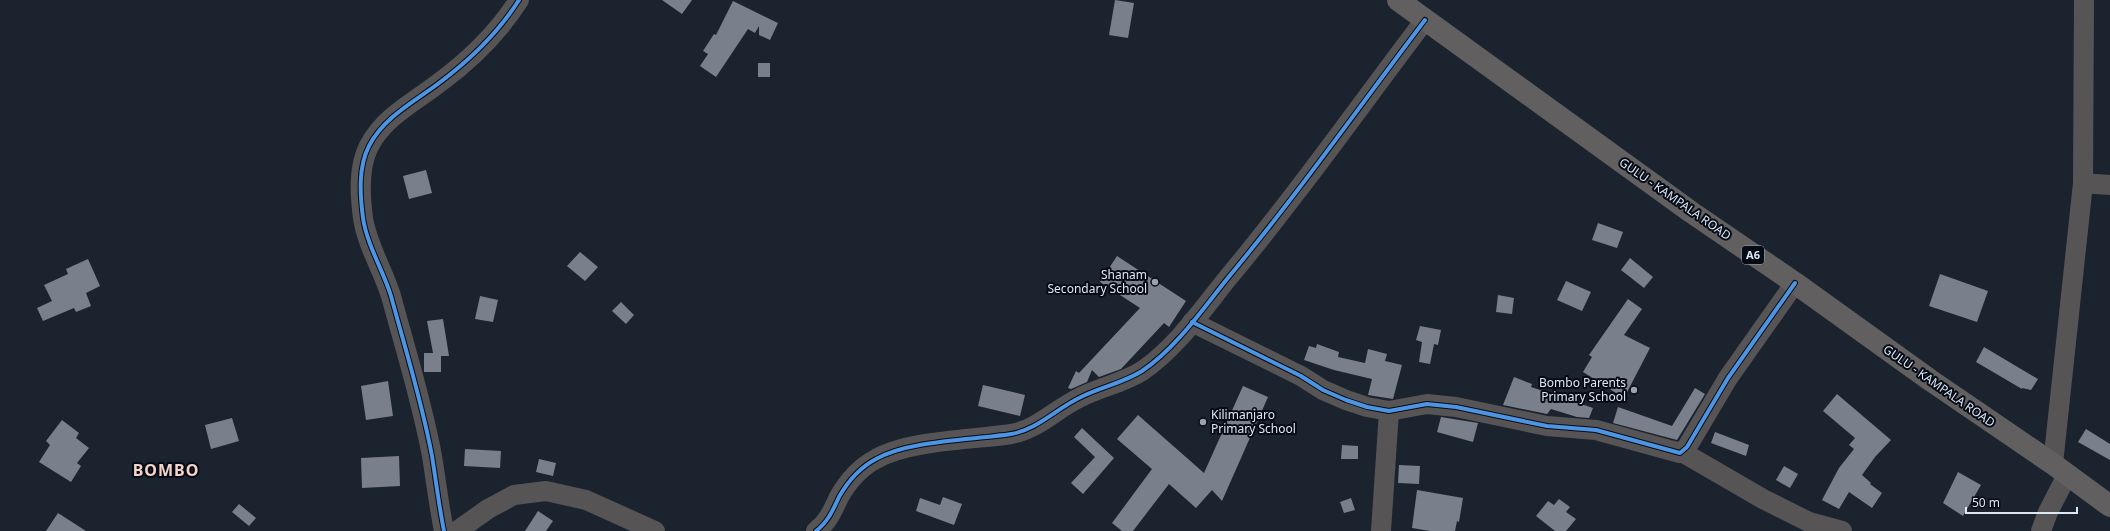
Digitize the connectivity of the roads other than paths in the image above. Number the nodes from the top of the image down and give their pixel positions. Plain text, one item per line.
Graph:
1 (519, 0) edge
2 (1398, 0) edge
3 (2084, 0) edge
4 (1425, 20) junction
5 (2084, 183) junction
6 (2110, 185) edge
7 (1795, 283) junction
8 (1192, 322) junction
9 (1389, 411) junction
10 (1682, 452) junction
11 (2060, 470) junction
12 (2110, 506) edge
13 (444, 531) edge
14 (457, 531) edge
15 (655, 531) edge
16 (816, 531) edge
17 (1381, 531) edge
18 (1842, 531) edge
19 (2041, 531) edge

1 - 13 street
2 - 4 main road, GULU - KAMPALA ROAD / A6
3 - 5 street
4 - 7 main road, GULU - KAMPALA ROAD / A6
4 - 8 street
5 - 6 street
5 - 11 street
7 - 10 street
7 - 11 main road, GULU - KAMPALA ROAD / A6
8 - 9 street
8 - 16 street
9 - 10 street
9 - 17 street
10 - 18 street
11 - 12 main road, GULU - KAMPALA ROAD / A6
11 - 19 street
14 - 15 street

